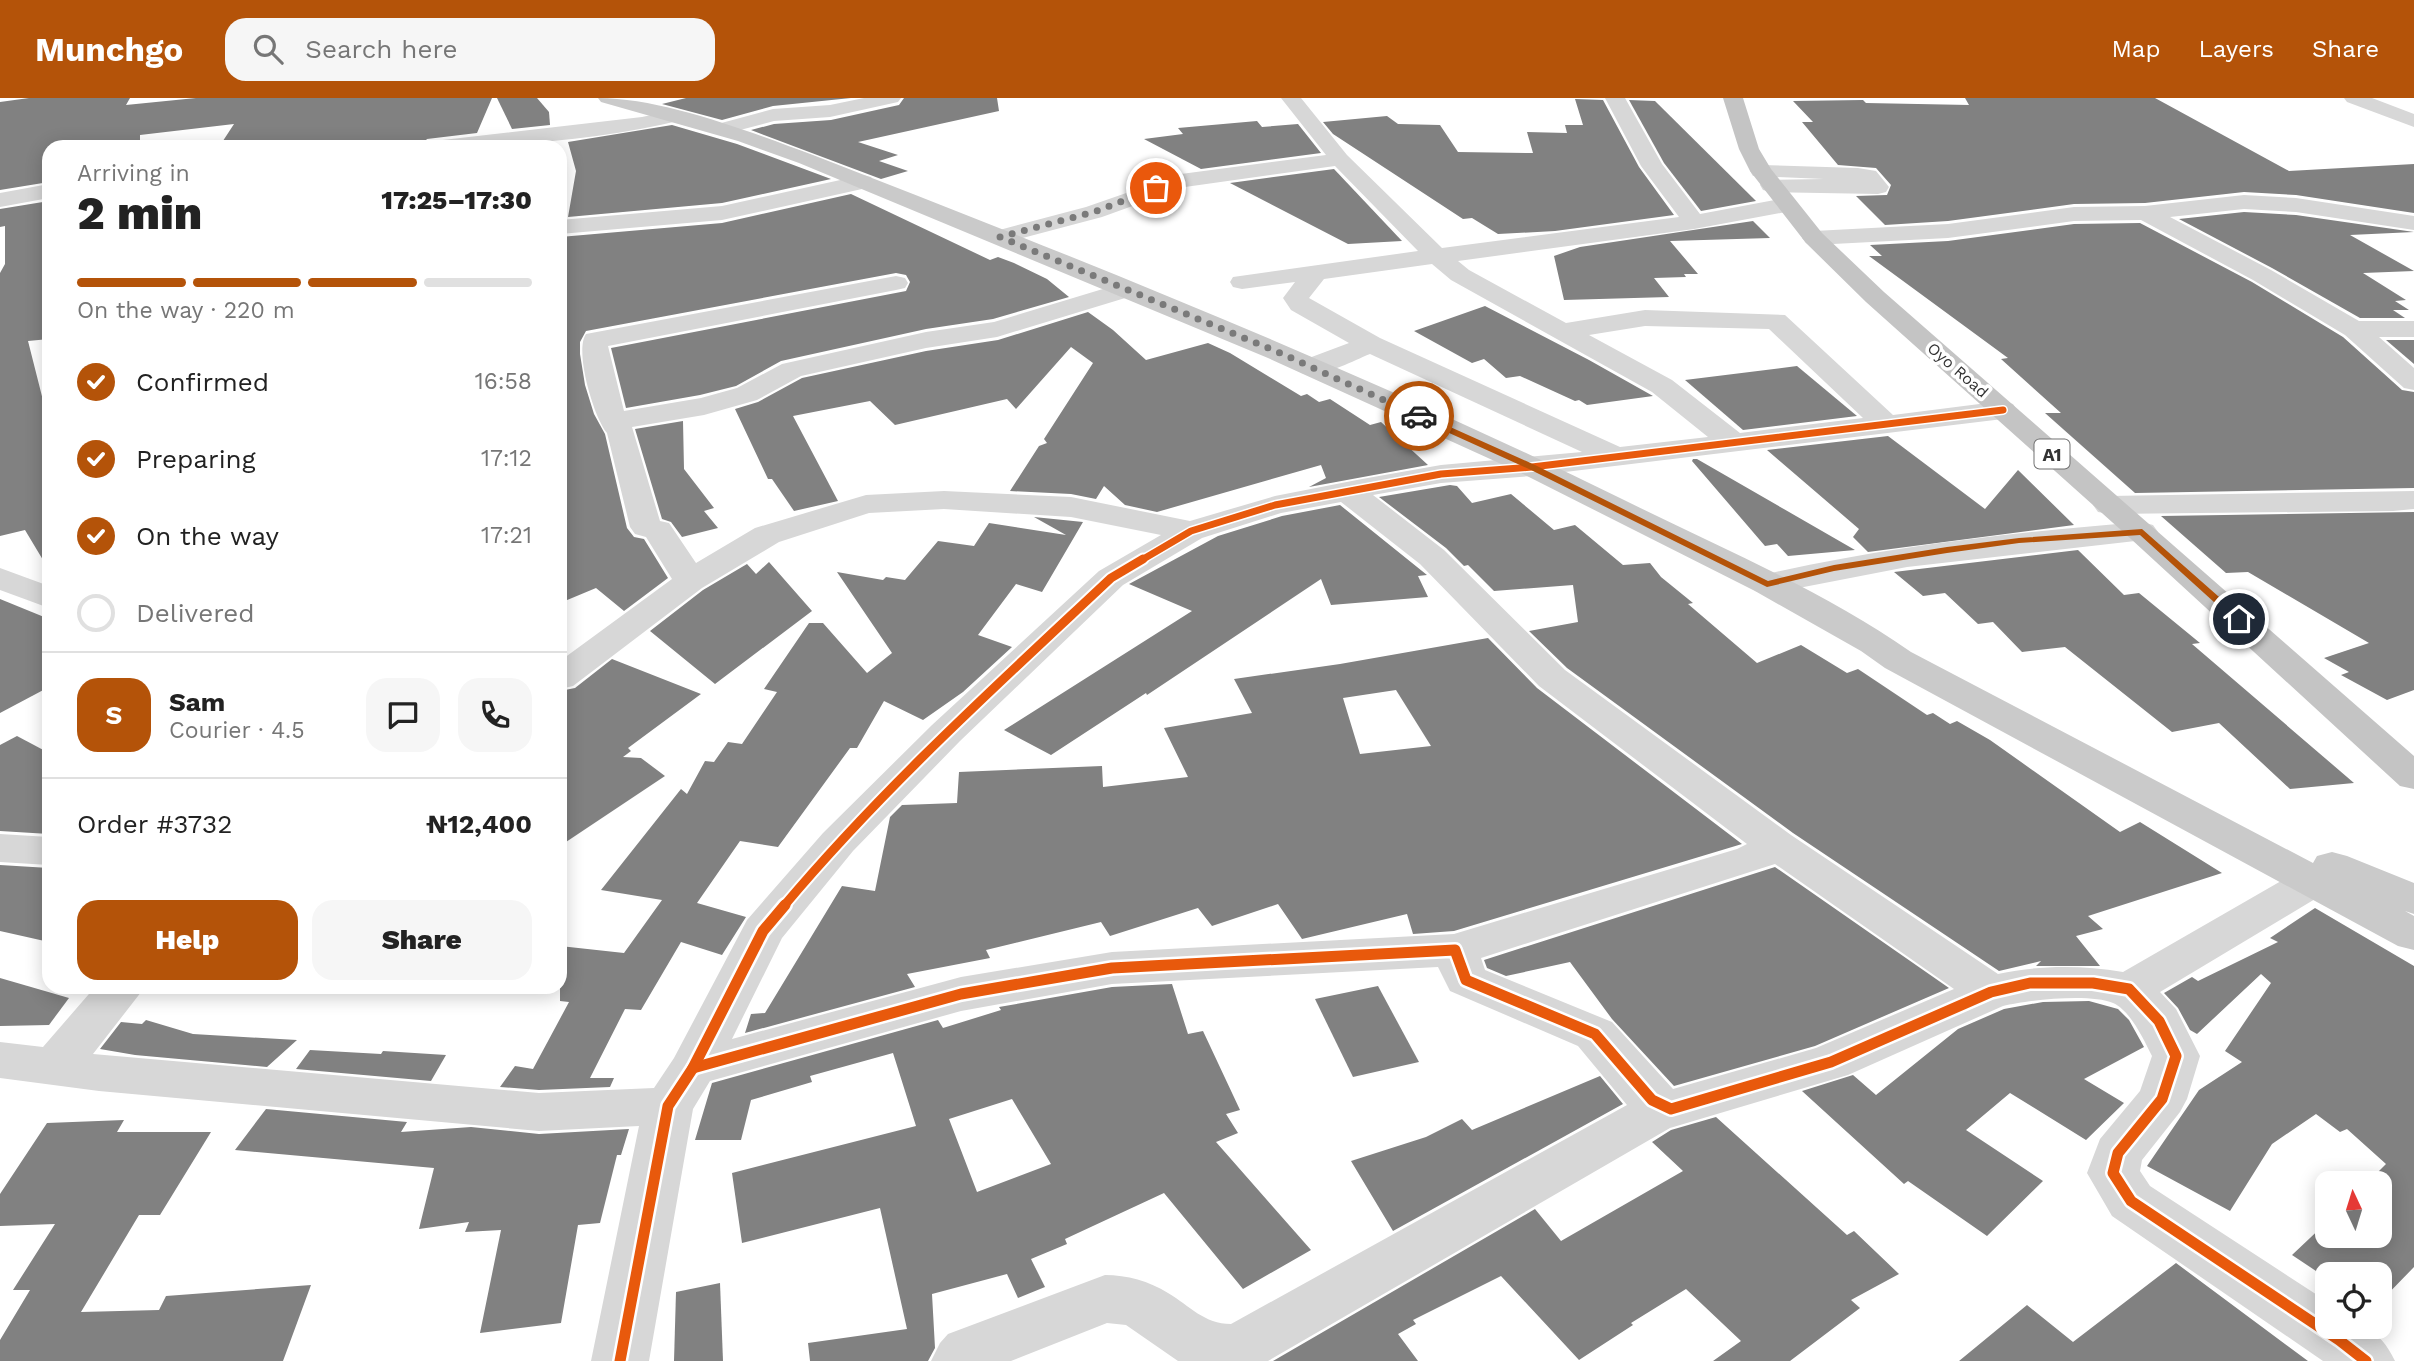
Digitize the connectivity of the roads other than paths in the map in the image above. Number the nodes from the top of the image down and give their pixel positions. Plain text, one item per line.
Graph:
1 (608, 98) edge
2 (891, 98) edge
3 (1291, 98) edge
4 (1615, 98) edge
5 (1733, 98) edge
6 (2354, 98) edge
7 (830, 111) junction
8 (675, 116) junction
9 (2412, 120) edge
10 (721, 130) junction
11 (495, 140) edge
12 (771, 146) junction
13 (1340, 159) junction
14 (1805, 179) dead end
15 (863, 182) junction
16 (1772, 187) junction
17 (42, 192) edge
18 (0, 200) edge
19 (2146, 213) junction
20 (1694, 222) junction
21 (2414, 223) edge
22 (567, 226) edge
23 (1000, 237) junction
24 (1814, 238) junction
25 (1437, 256) junction
26 (1315, 272) junction
27 (1242, 282) dead end
28 (896, 283) dead end
29 (1126, 290) junction
30 (2354, 329) junction
31 (2414, 329) edge
32 (1563, 331) junction
33 (1371, 344) junction
34 (1311, 368) junction
35 (2414, 382) edge
36 (2003, 410) junction
37 (613, 422) junction
38 (1885, 423) junction
39 (1731, 440) junction
40 (1615, 456) junction
41 (1532, 467) junction
42 (1348, 491) junction
43 (2414, 500) edge
44 (2109, 505) junction
45 (1191, 531) junction
46 (2142, 532) junction
47 (0, 578) edge
48 (690, 582) junction
49 (1767, 584) junction
50 (42, 595) edge
51 (1874, 643) junction
52 (567, 673) edge
53 (2414, 777) edge
54 (1776, 845) junction
55 (0, 848) edge
56 (42, 851) edge
57 (2315, 880) junction
58 (2414, 899) edge
59 (2414, 934) edge
60 (1455, 950) junction
61 (2129, 989) junction
62 (1991, 992) junction
63 (116, 994) edge
64 (0, 1060) edge
65 (55, 1066) junction
66 (680, 1087) junction
67 (1664, 1108) junction
68 (620, 1361) edge
69 (960, 1361) edge
70 (2366, 1361) edge

1 - 8 main road
2 - 7 street
3 - 13 street
4 - 20 street
5 - 16 highway, Oyo Road / A1
6 - 9 street
7 - 10 street
7 - 12 street
8 - 10 main road
8 - 11 street
10 - 12 main road
12 - 15 main road
13 - 23 street
13 - 25 street
14 - 16 street
15 - 22 street
15 - 23 main road
16 - 20 street
16 - 24 highway, Oyo Road / A1
17 - 18 street
19 - 21 street
19 - 24 street
19 - 30 street
20 - 25 street
23 - 29 main road
24 - 36 highway, Oyo Road / A1
25 - 26 street
25 - 32 street
26 - 27 street
26 - 33 street
28 - 37 street
29 - 34 main road
29 - 37 street
30 - 31 street
30 - 35 street
32 - 38 street
32 - 39 street
33 - 34 street
33 - 40 street
34 - 41 main road
36 - 38 street
36 - 44 highway, Oyo Road / A1
37 - 48 street
38 - 39 street
39 - 40 street
40 - 41 street
41 - 42 street
41 - 49 main road
42 - 45 street
42 - 54 street
43 - 44 street
44 - 46 highway, Oyo Road / A1
45 - 48 street
45 - 66 street
46 - 49 street
46 - 53 highway, Oyo Road / A1
47 - 50 street
48 - 52 street
49 - 51 main road
51 - 57 main road
51 - 58 main road
54 - 60 street
54 - 62 street
55 - 56 street
57 - 59 main road
57 - 61 street
60 - 66 street
60 - 67 street
61 - 62 street
61 - 70 street
62 - 67 street
63 - 65 street
64 - 65 street
65 - 66 street
66 - 68 street
67 - 69 street

